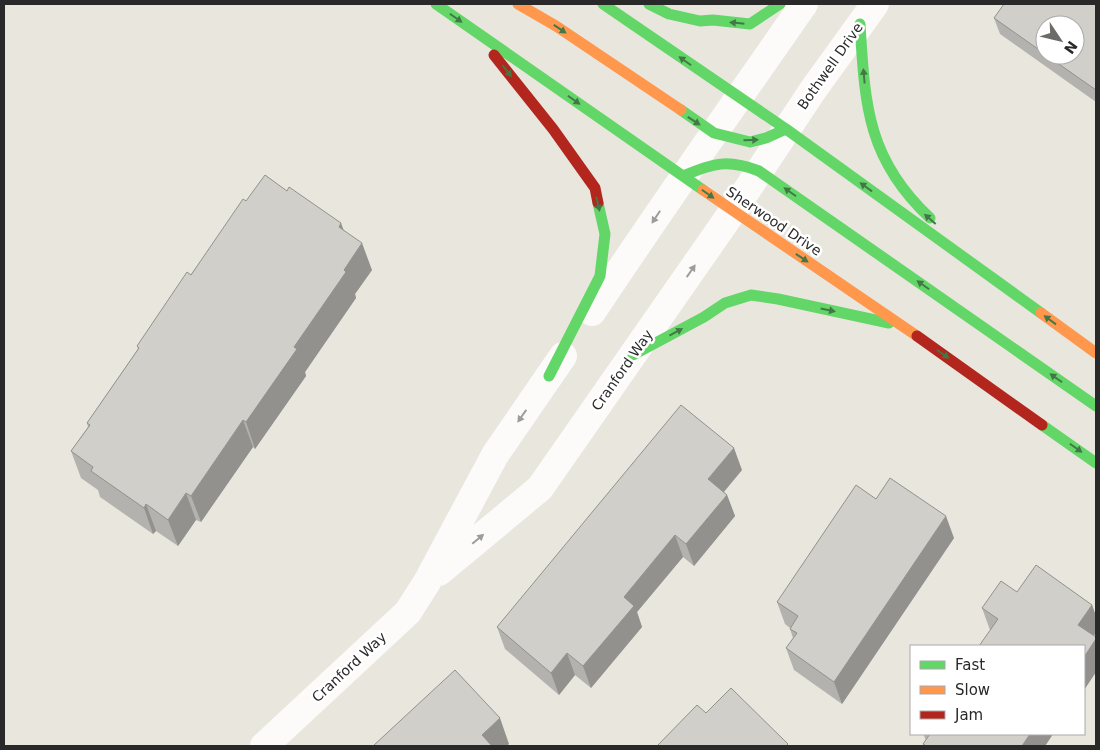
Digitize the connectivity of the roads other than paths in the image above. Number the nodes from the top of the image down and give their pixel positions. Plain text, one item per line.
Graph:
1 (436, 4) edge
2 (518, 4) edge
3 (603, 4) edge
4 (649, 4) edge
5 (780, 4) edge
6 (804, 4) edge
7 (867, 14) edge
8 (476, 32) junction
9 (740, 98) junction
10 (786, 129) junction
11 (714, 133) junction
12 (759, 171) junction
13 (683, 176) junction
14 (732, 211) junction
15 (1033, 308) junction
16 (904, 326) junction
17 (1096, 353) edge
18 (633, 355) junction
19 (549, 376) junction
20 (1096, 406) edge
21 (1096, 463) edge
22 (427, 582) junction
23 (264, 746) edge

1 -> 8 main road, Sherwood Drive
2 -> 11 main road
9 -> 3 main road
5 -> 4 main road
6 - 9 street
7 - 10 street, Bothwell Drive
15 -> 7 main road
8 -> 13 main road, Sherwood Drive
8 -> 19 main road
9 - 10 main road
9 - 11 street, Cranford Way
11 -> 10 main road
10 - 12 street, Cranford Way
15 -> 10 main road
11 - 13 street, Cranford Way
12 - 13 main road
12 - 14 street, Cranford Way
20 -> 12 main road
13 -> 14 main road, Sherwood Drive
13 -> 19 street, Cranford Way
14 -> 16 main road, Sherwood Drive
18 -> 14 street, Cranford Way
17 -> 15 main road
18 -> 16 main road
16 -> 21 main road, Sherwood Drive
22 -> 18 street, Cranford Way
19 -> 22 street, Cranford Way
22 - 23 street, Cranford Way

